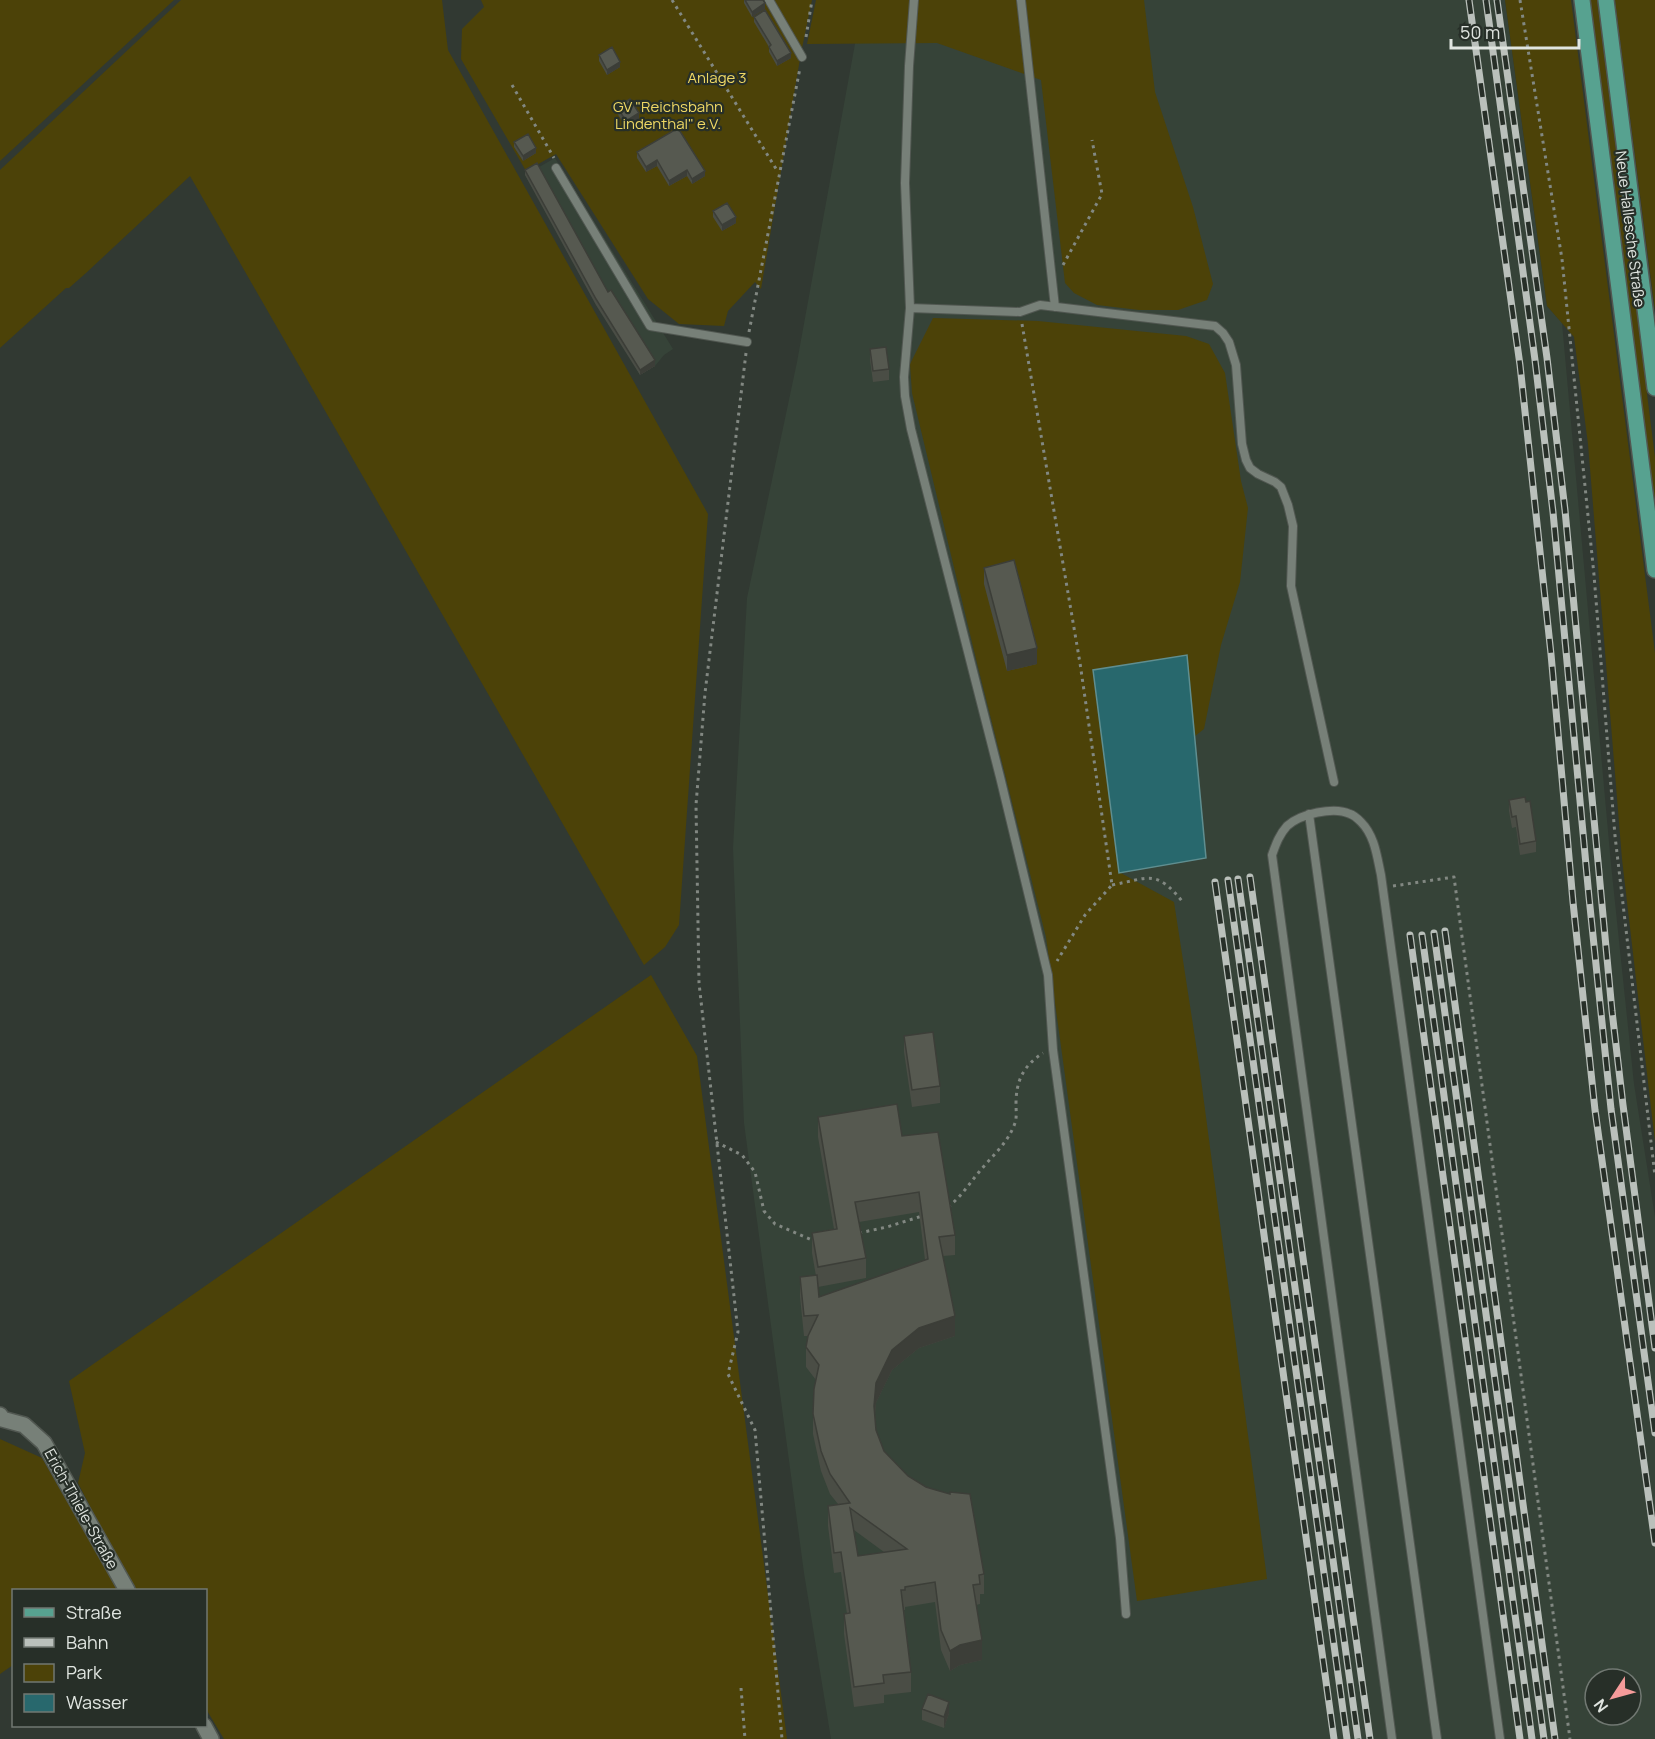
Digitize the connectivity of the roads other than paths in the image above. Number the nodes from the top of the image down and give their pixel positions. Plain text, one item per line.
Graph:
1 (769, 0) edge
2 (914, 0) edge
3 (1021, 0) edge
4 (1582, 0) edge
5 (1606, 0) edge
6 (802, 57) road end
7 (556, 168) road end
8 (1055, 307) junction
9 (910, 308) junction
10 (747, 342) road end
11 (1655, 388) edge
12 (1655, 570) edge
13 (1334, 782) dead end
14 (1309, 814) junction
15 (0, 1415) edge
16 (125, 1589) edge
17 (1126, 1614) dead end
18 (1392, 1739) edge
19 (1437, 1739) edge
20 (1500, 1739) edge

1 - 6 lane
2 - 9 lane
3 - 8 lane
4 - 12 main road, Neue Hallesche Straße
5 - 11 main road, Neue Hallesche Straße
7 - 10 lane
8 - 9 lane
8 - 13 lane
9 - 17 lane
14 - 18 lane
14 - 19 lane
14 - 20 lane
15 - 16 street, Erich-Thiele-Straße

